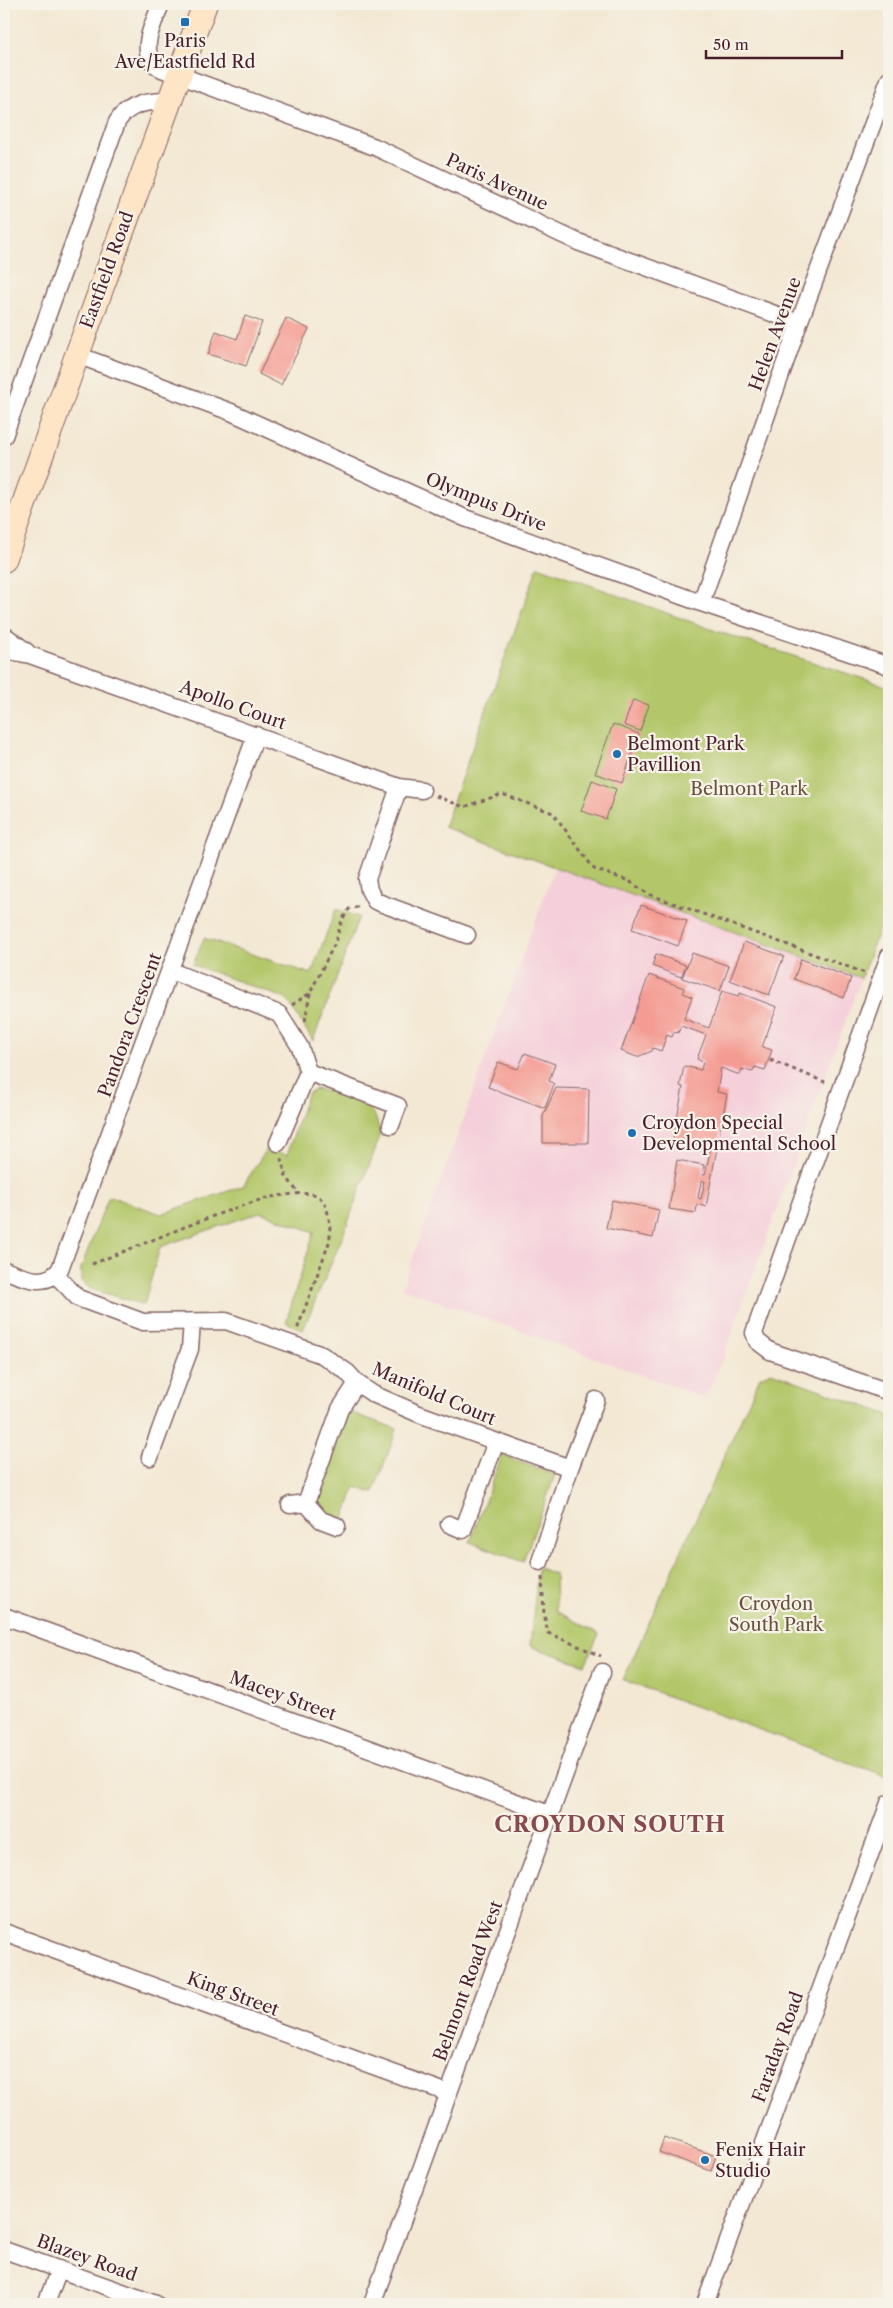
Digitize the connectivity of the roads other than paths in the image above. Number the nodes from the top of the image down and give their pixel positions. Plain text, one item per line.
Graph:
1 (161, 4) edge
2 (206, 4) edge
3 (178, 76) junction
4 (889, 80) edge
5 (169, 101) junction
6 (799, 323) junction
7 (76, 354) junction
8 (4, 436) edge
9 (8, 533) edge
10 (4, 560) edge
11 (701, 603) junction
12 (4, 635) edge
13 (4, 650) edge
14 (30, 655) junction
15 (889, 666) edge
16 (256, 735) junction
17 (399, 787) junction
18 (422, 790) road end
19 (467, 935) dead end
20 (889, 956) edge
21 (171, 970) junction
22 (308, 1072) junction
23 (391, 1125) dead end
24 (276, 1144) road end
25 (4, 1270) edge
26 (56, 1275) junction
27 (192, 1322) junction
28 (357, 1383) junction
29 (889, 1392) edge
30 (596, 1400) dead end
31 (496, 1442) junction
32 (150, 1457) dead end
33 (570, 1468) junction
34 (448, 1524) dead end
35 (337, 1526) dead end
36 (540, 1562) road end
37 (4, 1616) edge
38 (604, 1665) road end
39 (889, 1803) edge
40 (549, 1814) junction
41 (4, 1932) edge
42 (448, 2093) junction
43 (4, 2250) edge
44 (59, 2270) junction
45 (46, 2304) edge
46 (156, 2304) edge
47 (372, 2304) edge
48 (705, 2304) edge

1 - 3 street, Paris Avenue
2 - 3 main road, Eastfield Road
3 - 5 main road, Eastfield Road
3 - 6 street, Paris Avenue
4 - 6 street, Helen Avenue
5 - 7 main road, Eastfield Road
5 - 8 street
6 - 11 street, Helen Avenue
7 - 9 main road, Eastfield Road
7 - 11 street, Olympus Drive
9 - 10 main road, Eastfield Road
11 - 15 street, Olympus Drive
12 - 14 street, Apollo Court
13 - 14 street, Apollo Court
14 - 16 street, Apollo Court
16 - 17 street, Apollo Court
16 - 21 street, Pandora Crescent
17 - 18 street, Apollo Court
17 - 19 street
20 - 29 street
21 - 22 street
21 - 26 street, Pandora Crescent
22 - 23 street
22 - 24 street
25 - 26 street
26 - 27 street, Manifold Court
27 - 28 street, Manifold Court
27 - 32 street
28 - 31 street, Manifold Court
28 - 35 street, Manifold Court
30 - 33 street
31 - 33 street, Manifold Court
31 - 34 street, Manifold Court
33 - 36 street
37 - 40 street, Macey Street
38 - 40 street, Belmont Road West
39 - 48 street, Faraday Road
40 - 42 street, Belmont Road West
41 - 42 street, King Street
42 - 47 street, Belmont Road West
43 - 44 street, Blazey Road
44 - 45 street
44 - 46 street, Blazey Road

